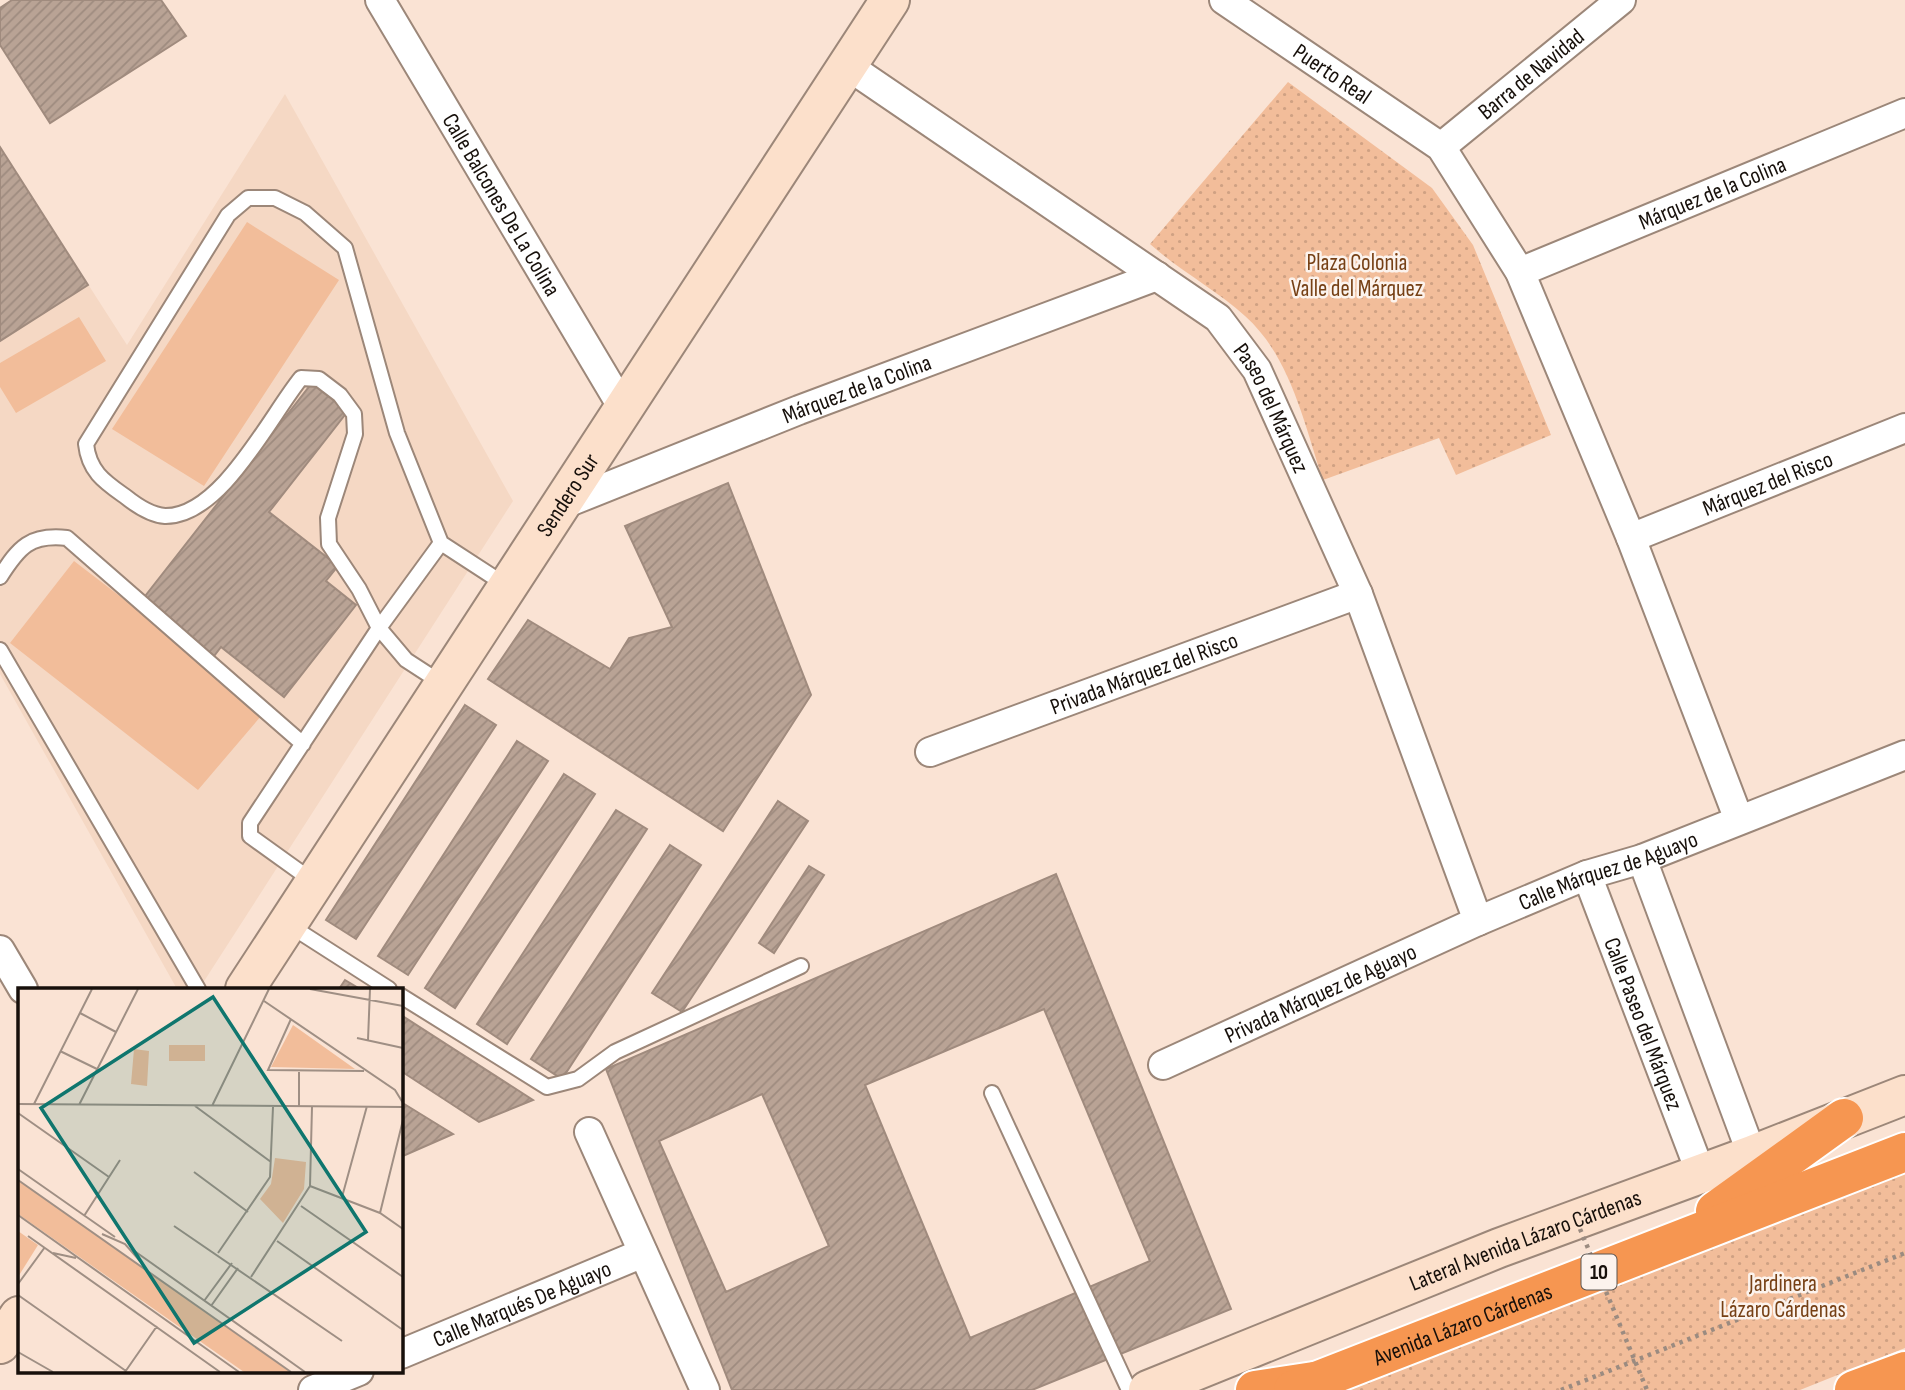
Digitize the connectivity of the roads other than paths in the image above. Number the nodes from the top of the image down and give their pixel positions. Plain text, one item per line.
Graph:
1 (380, 0) edge
2 (890, 0) edge
3 (1224, 0) edge
4 (1619, 1) edge
5 (848, 66) junction
6 (1905, 113) edge
7 (1441, 146) junction
8 (1520, 272) junction
9 (1157, 276) junction
10 (623, 408) junction
11 (1905, 428) edge
12 (559, 506) junction
13 (1631, 538) junction
14 (441, 543) junction
15 (0, 577) edge
16 (508, 586) junction
17 (1358, 594) junction
18 (379, 628) junction
19 (0, 650) edge
20 (444, 684) junction
21 (303, 744) junction
22 (930, 752) dead end
23 (1905, 755) edge
24 (1739, 820) junction
25 (1642, 859) junction
26 (1587, 875) junction
27 (316, 883) junction
28 (1478, 920) junction
29 (289, 925) junction
30 (0, 950) edge
31 (802, 966) dead end
32 (22, 988) edge
33 (197, 988) edge
34 (245, 988) edge
35 (387, 988) edge
36 (402, 997) edge
37 (1163, 1065) dead end
38 (992, 1093) dead end
39 (1905, 1095) edge
40 (1844, 1118) junction
41 (589, 1132) dead end
42 (1905, 1152) edge
43 (1752, 1155) junction
44 (1701, 1174) junction
45 (643, 1253) junction
46 (1616, 1265) junction
47 (18, 1317) edge
48 (0, 1344) edge
49 (402, 1354) edge
50 (1905, 1371) edge
51 (357, 1372) edge
52 (1303, 1386) edge
53 (313, 1390) edge
54 (705, 1390) edge
55 (1129, 1390) edge
56 (1148, 1390) edge
57 (1255, 1390) edge
58 (1854, 1390) edge

1 - 10 street, Calle Balcones De La Colina
2 - 5 street, Sendero Sur
3 - 7 street, Puerto Real
4 - 7 street, Barra de Navidad
5 - 9 street, Paseo del Márquez
5 - 10 street, Sendero Sur
6 - 8 street, Márquez de la Colina
7 - 8 street
8 - 13 street
9 - 12 street, Márquez de la Colina
9 - 17 street, Paseo del Márquez
10 - 12 street, Sendero Sur
11 - 13 street, Márquez del Risco
12 - 16 street, Sendero Sur
13 - 24 street
14 - 16 lane
14 - 18 lane
14 - 18 lane
15 - 21 lane
16 - 20 street, Sendero Sur
17 - 22 street, Privada Márquez del Risco
17 - 28 street, Paseo del Márquez
18 - 20 lane
18 - 21 lane
19 - 33 lane
20 - 27 street, Sendero Sur
21 - 27 lane
23 - 24 street
24 - 25 street, Calle Márquez de Aguayo
25 - 26 street, Calle Márquez de Aguayo
25 - 43 street
26 - 28 street, Calle Márquez de Aguayo
26 - 44 street, Calle Paseo del Márquez
27 - 29 street, Sendero Sur
28 - 37 street, Privada Márquez de Aguayo
29 - 34 street, Sendero Sur
29 - 35 lane
30 - 32 street
31 - 36 lane
38 - 55 lane
39 - 40 street, Lateral Avenida Lázaro Cárdenas
40 - 43 street, Lateral Avenida Lázaro Cárdenas
40 - 46 highway
41 - 45 street
42 - 46 highway, Avenida Lázaro Cárdenas / 10
43 - 44 street, Lateral Avenida Lázaro Cárdenas
44 - 56 street, Lateral Avenida Lázaro Cárdenas
45 - 49 street, Calle Marqués De Aguayo
45 - 54 street
46 - 52 highway, Avenida Lázaro Cárdenas / 10
47 - 48 street
50 - 58 highway
51 - 53 street
52 - 57 highway, Avenida Lázaro Cárdenas

